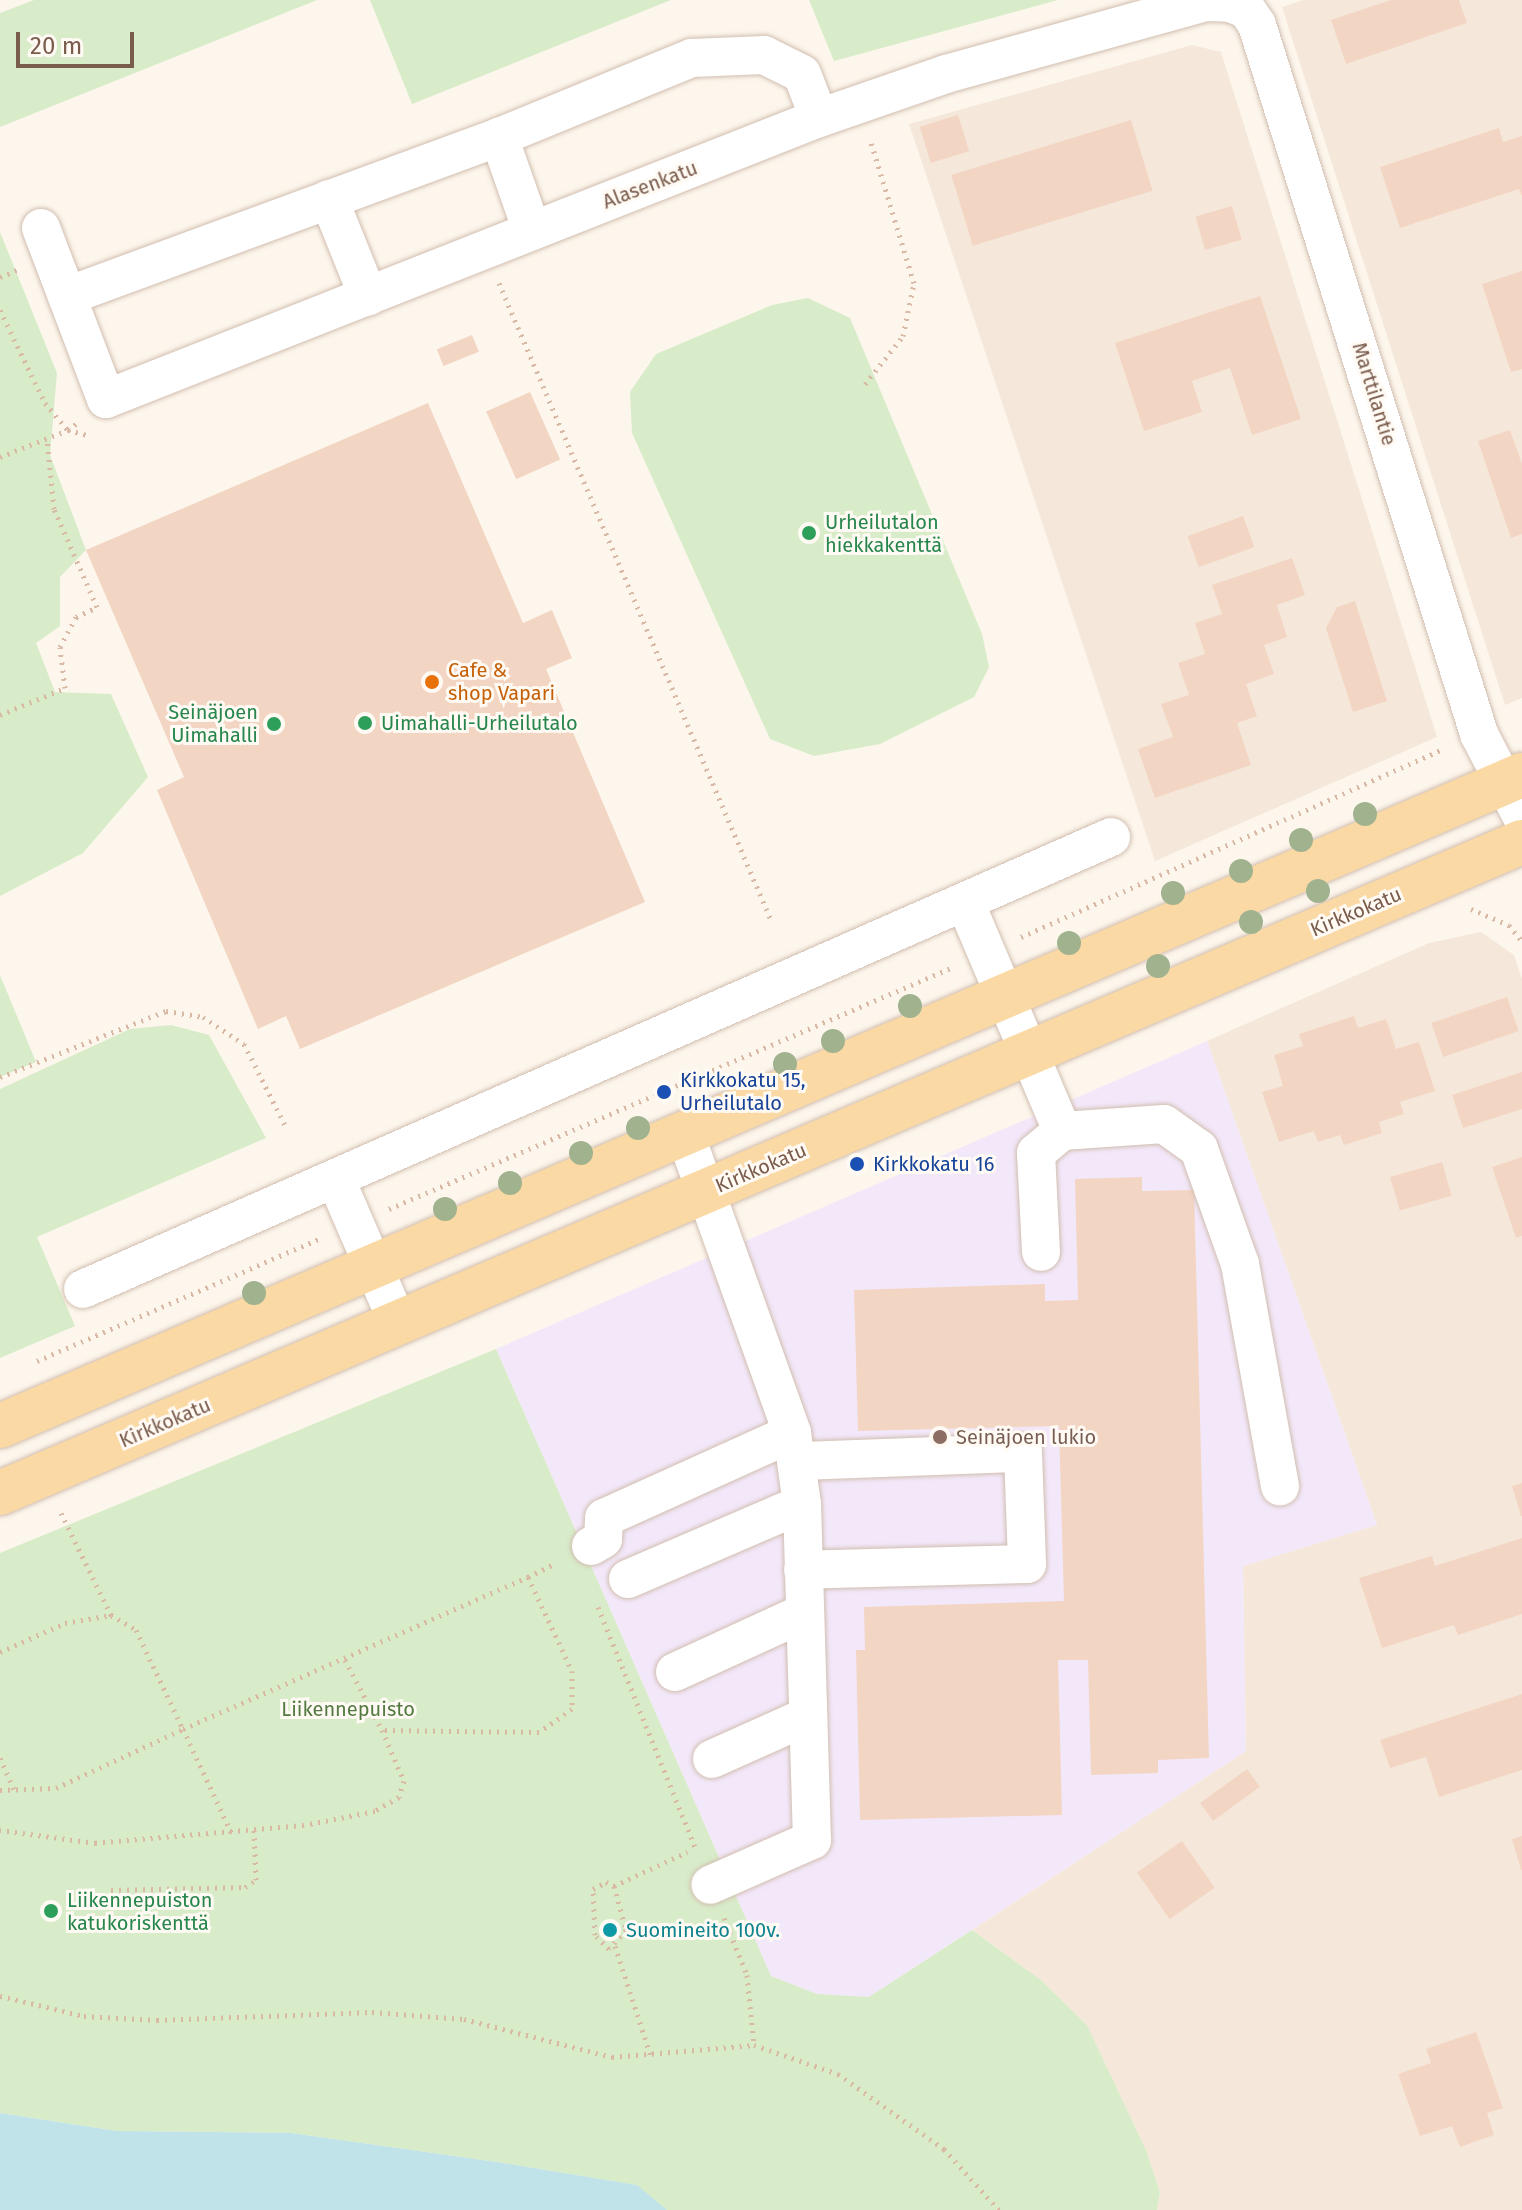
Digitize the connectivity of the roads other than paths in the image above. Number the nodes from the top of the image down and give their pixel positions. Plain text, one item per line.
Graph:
1 (1205, 2) joint
2 (819, 118) junction
3 (499, 137) junction
4 (329, 199) junction
5 (41, 228) dead end
6 (532, 231) junction
7 (67, 296) junction
8 (368, 296) junction
9 (1516, 792) edge
10 (1111, 837) dead end
11 (1522, 842) edge
12 (965, 902) junction
13 (1005, 993) junction
14 (1030, 1053) junction
15 (684, 1131) junction
16 (1062, 1131) junction
17 (336, 1180) junction
18 (709, 1191) junction
19 (1041, 1252) dead end
20 (373, 1266) junction
21 (83, 1289) dead end
22 (398, 1323) junction
23 (0, 1426) edge
24 (796, 1447) junction
25 (1280, 1486) dead end
26 (0, 1493) edge
27 (802, 1504) junction
28 (591, 1546) dead end
29 (803, 1570) junction
30 (628, 1579) dead end
31 (804, 1613) junction
32 (675, 1672) dead end
33 (808, 1716) junction
34 (712, 1759) dead end
35 (710, 1885) road end

1 - 2 street, Alasenkatu
1 - 9 street, Marttilantie
2 - 3 street
2 - 6 street, Alasenkatu
3 - 4 street
3 - 6 street
4 - 7 street
4 - 8 street
5 - 7 street
6 - 8 street, Alasenkatu
7 - 8 street, Alasenkatu
9 - 13 main road
10 - 12 street
11 - 14 main road, Kirkkokatu
12 - 13 street
12 - 17 street
13 - 14 street
13 - 15 main road
14 - 16 street
14 - 18 main road, Kirkkokatu
15 - 18 street
15 - 20 main road
16 - 19 street
16 - 25 street
17 - 20 street
17 - 21 street
18 - 22 main road, Kirkkokatu
18 - 24 street
20 - 22 street
20 - 23 main road
22 - 26 main road, Kirkkokatu
24 - 27 street
24 - 28 street
24 - 29 street
27 - 29 street
27 - 30 street
29 - 31 street
31 - 32 street
31 - 33 street
33 - 34 street
33 - 35 street

